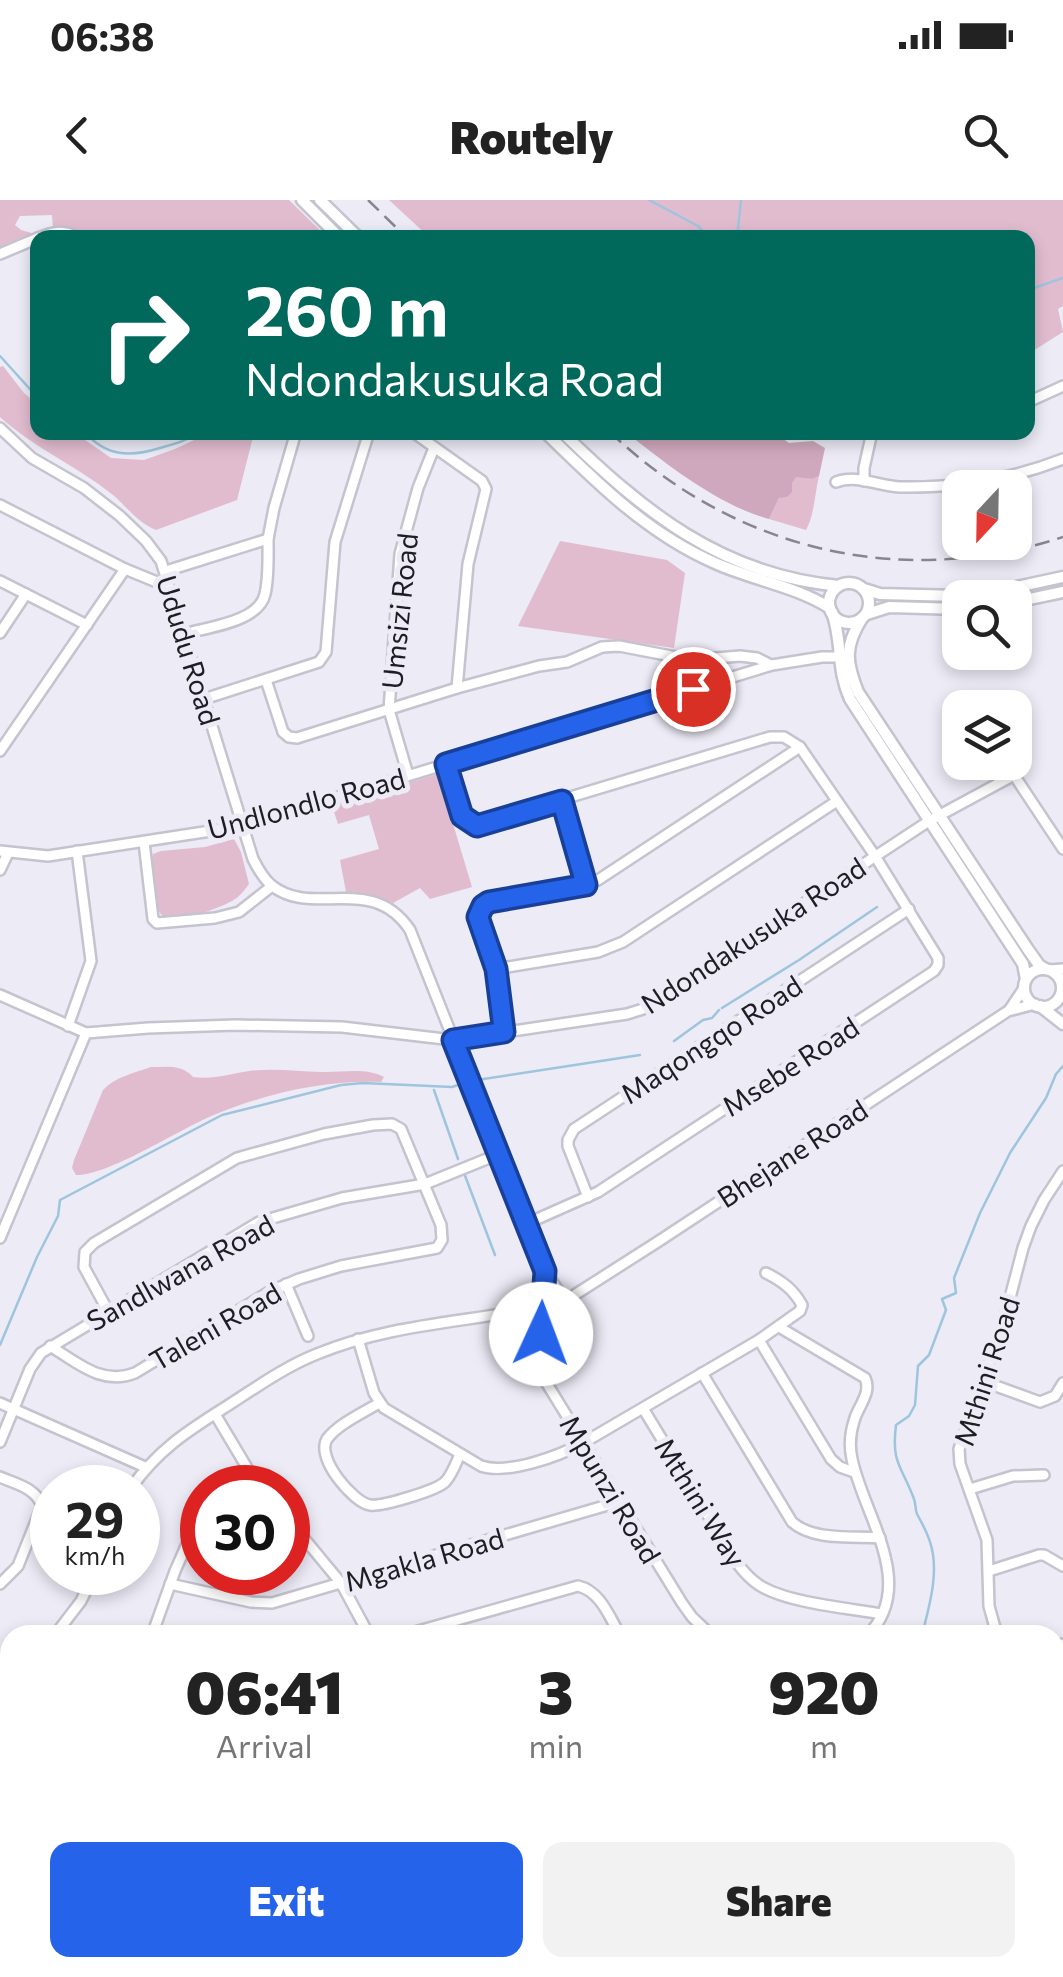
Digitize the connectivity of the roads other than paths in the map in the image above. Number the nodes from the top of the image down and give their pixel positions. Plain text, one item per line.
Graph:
1 (302, 200) edge
2 (320, 200) edge
3 (332, 230) edge
4 (351, 230) edge
5 (30, 241) edge
6 (0, 254) edge
7 (1063, 386) edge
8 (1035, 399) edge
9 (0, 428) edge
10 (294, 440) edge
11 (366, 440) edge
12 (424, 440) edge
13 (553, 440) edge
14 (570, 440) edge
15 (870, 440) edge
16 (434, 448) junction
17 (1063, 459) edge
18 (864, 481) junction
19 (836, 482) dead end
20 (0, 506) edge
21 (268, 539) junction
22 (125, 569) junction
23 (166, 571) junction
24 (1063, 577) edge
25 (0, 581) edge
26 (838, 586) junction
27 (169, 587) junction
28 (864, 589) junction
29 (1063, 592) edge
30 (26, 594) junction
31 (1032, 598) edge
32 (942, 609) edge
33 (831, 610) junction
34 (864, 616) junction
35 (87, 625) junction
36 (0, 633) edge
37 (184, 634) junction
38 (722, 657) junction
39 (843, 657) junction
40 (772, 666) junction
41 (729, 678) junction
42 (266, 680) junction
43 (457, 688) junction
44 (204, 699) junction
45 (389, 710) junction
46 (800, 747) junction
47 (0, 751) edge
48 (446, 764) junction
49 (408, 775) junction
50 (1005, 780) edge
51 (1017, 780) edge
52 (562, 801) junction
53 (837, 801) junction
54 (934, 818) junction
55 (243, 826) junction
56 (144, 842) junction
57 (1063, 849) edge
58 (4, 852) edge
59 (77, 852) junction
60 (875, 856) junction
61 (0, 870) edge
62 (586, 885) junction
63 (272, 886) junction
64 (909, 909) junction
65 (496, 969) junction
66 (1047, 969) junction
67 (1063, 969) edge
68 (1025, 984) junction
69 (1062, 987) edge
70 (0, 995) edge
71 (1037, 1005) junction
72 (1063, 1007) edge
73 (1008, 1011) junction
74 (1063, 1024) edge
75 (68, 1026) junction
76 (504, 1032) junction
77 (86, 1033) junction
78 (453, 1040) junction
79 (499, 1154) junction
80 (1062, 1178) edge
81 (424, 1184) junction
82 (588, 1198) junction
83 (528, 1223) junction
84 (0, 1238) edge
85 (545, 1271) junction
86 (766, 1273) dead end
87 (286, 1284) junction
88 (559, 1294) junction
89 (576, 1294) junction
90 (539, 1306) junction
91 (563, 1308) junction
92 (108, 1311) junction
93 (556, 1316) junction
94 (779, 1326) junction
95 (542, 1332) junction
96 (308, 1336) dead end
97 (358, 1339) junction
98 (759, 1340) junction
99 (50, 1346) junction
100 (702, 1374) junction
101 (982, 1381) junction
102 (1063, 1383) edge
103 (0, 1402) edge
104 (379, 1404) junction
105 (15, 1409) junction
106 (644, 1410) junction
107 (215, 1414) junction
108 (0, 1442) edge
109 (583, 1443) junction
110 (460, 1454) junction
111 (139, 1465) edge
112 (149, 1465) edge
113 (245, 1465) edge
114 (854, 1472) junction
115 (1044, 1475) dead end
116 (0, 1477) edge
117 (970, 1488) junction
118 (618, 1502) junction
119 (880, 1538) junction
120 (310, 1546) edge
121 (180, 1561) edge
122 (1063, 1566) edge
123 (989, 1571) junction
124 (341, 1583) junction
125 (0, 1584) edge
126 (170, 1584) junction
127 (84, 1595) edge
128 (882, 1614) junction
129 (63, 1625) edge
130 (156, 1625) edge
131 (364, 1625) edge
132 (440, 1625) edge
133 (614, 1625) edge
134 (700, 1625) edge
135 (877, 1625) edge
136 (994, 1625) edge

1 - 3 main road
2 - 4 main road
5 - 6 street
7 - 8 street
9 - 23 street, Ududu Road
10 - 21 street
11 - 42 street
12 - 16 street
13 - 33 main road
14 - 26 main road
15 - 18 street
16 - 43 street
16 - 45 street, Umsizi Road
17 - 18 street
18 - 19 street
20 - 22 street
21 - 23 street
21 - 37 street
22 - 27 street
22 - 35 street
23 - 27 street, Ududu Road
24 - 28 main road
25 - 30 street
26 - 28 main road
26 - 33 main road
27 - 37 street, Ududu Road
28 - 34 main road
29 - 31 main road
30 - 35 street
30 - 36 street
32 - 34 main road
33 - 34 main road
33 - 39 main road
34 - 39 main road
35 - 47 street
37 - 44 street, Ududu Road
38 - 40 street
38 - 41 street
38 - 43 street
39 - 40 street, Undlondlo Road
39 - 54 main road
40 - 41 street, Undlondlo Road
41 - 48 street, Undlondlo Road
42 - 44 street
42 - 45 street
43 - 45 street
44 - 55 street, Ududu Road
45 - 49 street, Umsizi Road
46 - 52 street
46 - 53 street, Msebe Road
46 - 62 street
48 - 49 street, Undlondlo Road
48 - 52 street
49 - 55 street, Undlondlo Road
50 - 54 street, Ndondakusuka Road
51 - 57 street
52 - 62 street
53 - 60 street, Msebe Road
53 - 65 street
54 - 60 street, Ndondakusuka Road
54 - 66 main road
54 - 68 main road
55 - 56 street, Undlondlo Road
55 - 63 street, Ududu Road
56 - 59 street, Undlondlo Road
56 - 63 street
58 - 59 street, Undlondlo Road
58 - 61 street
59 - 75 street
60 - 64 street, Msebe Road
60 - 76 street, Ndondakusuka Road
62 - 65 street
63 - 78 street
64 - 82 street, Maqongqo Road
64 - 82 street, Msebe Road
65 - 76 street
66 - 67 street
66 - 68 main road
66 - 69 main road
68 - 71 main road
68 - 73 street, Bhejane Road
69 - 71 main road
69 - 72 main road
70 - 75 street, Ndondakusuka Road
71 - 73 street, Bhejane Road
71 - 74 main road
73 - 89 street, Bhejane Road
75 - 77 street, Ndondakusuka Road
76 - 78 street, Ndondakusuka Road
77 - 78 street, Ndondakusuka Road
77 - 84 street
78 - 79 street
79 - 81 street, Sandlwana Road
79 - 83 street
80 - 101 street, Mthini Road
81 - 87 street, Taleni Road
81 - 92 street, Sandlwana Road
81 - 92 street
82 - 83 street, Msebe Road
83 - 85 street
85 - 88 street
85 - 90 street, Mpunzi Road
86 - 94 street
87 - 96 street
87 - 99 street, Taleni Road
88 - 89 street
88 - 90 street
88 - 91 street
89 - 91 street, Bhejane Road
90 - 93 street
90 - 95 street, Mpunzi Road
90 - 97 street
91 - 93 street
92 - 99 street, Sandlwana Road
93 - 95 street
94 - 98 street
94 - 114 street
95 - 109 street, Mpunzi Road
97 - 104 street
97 - 107 street
98 - 100 street
98 - 114 street
99 - 105 street, Sandlwana Road
100 - 106 street
100 - 119 street
101 - 102 street
101 - 117 street, Mthini Road
103 - 105 street
104 - 110 street
104 - 110 street
105 - 108 street, Sandlwana Road
105 - 111 street
106 - 109 street
106 - 128 street, Mthini Way
107 - 112 street
107 - 113 street
109 - 110 street
109 - 118 street, Mpunzi Road
114 - 119 street
115 - 117 street
116 - 125 street
117 - 123 street, Mthini Road
118 - 124 street, Mgakla Road
118 - 134 street, Mpunzi Road
119 - 128 street
120 - 124 street
121 - 126 street
122 - 123 street
123 - 136 street, Mthini Road
124 - 126 street, Mgakla Road
124 - 131 street
126 - 130 street
127 - 129 street
128 - 135 street
132 - 133 street

